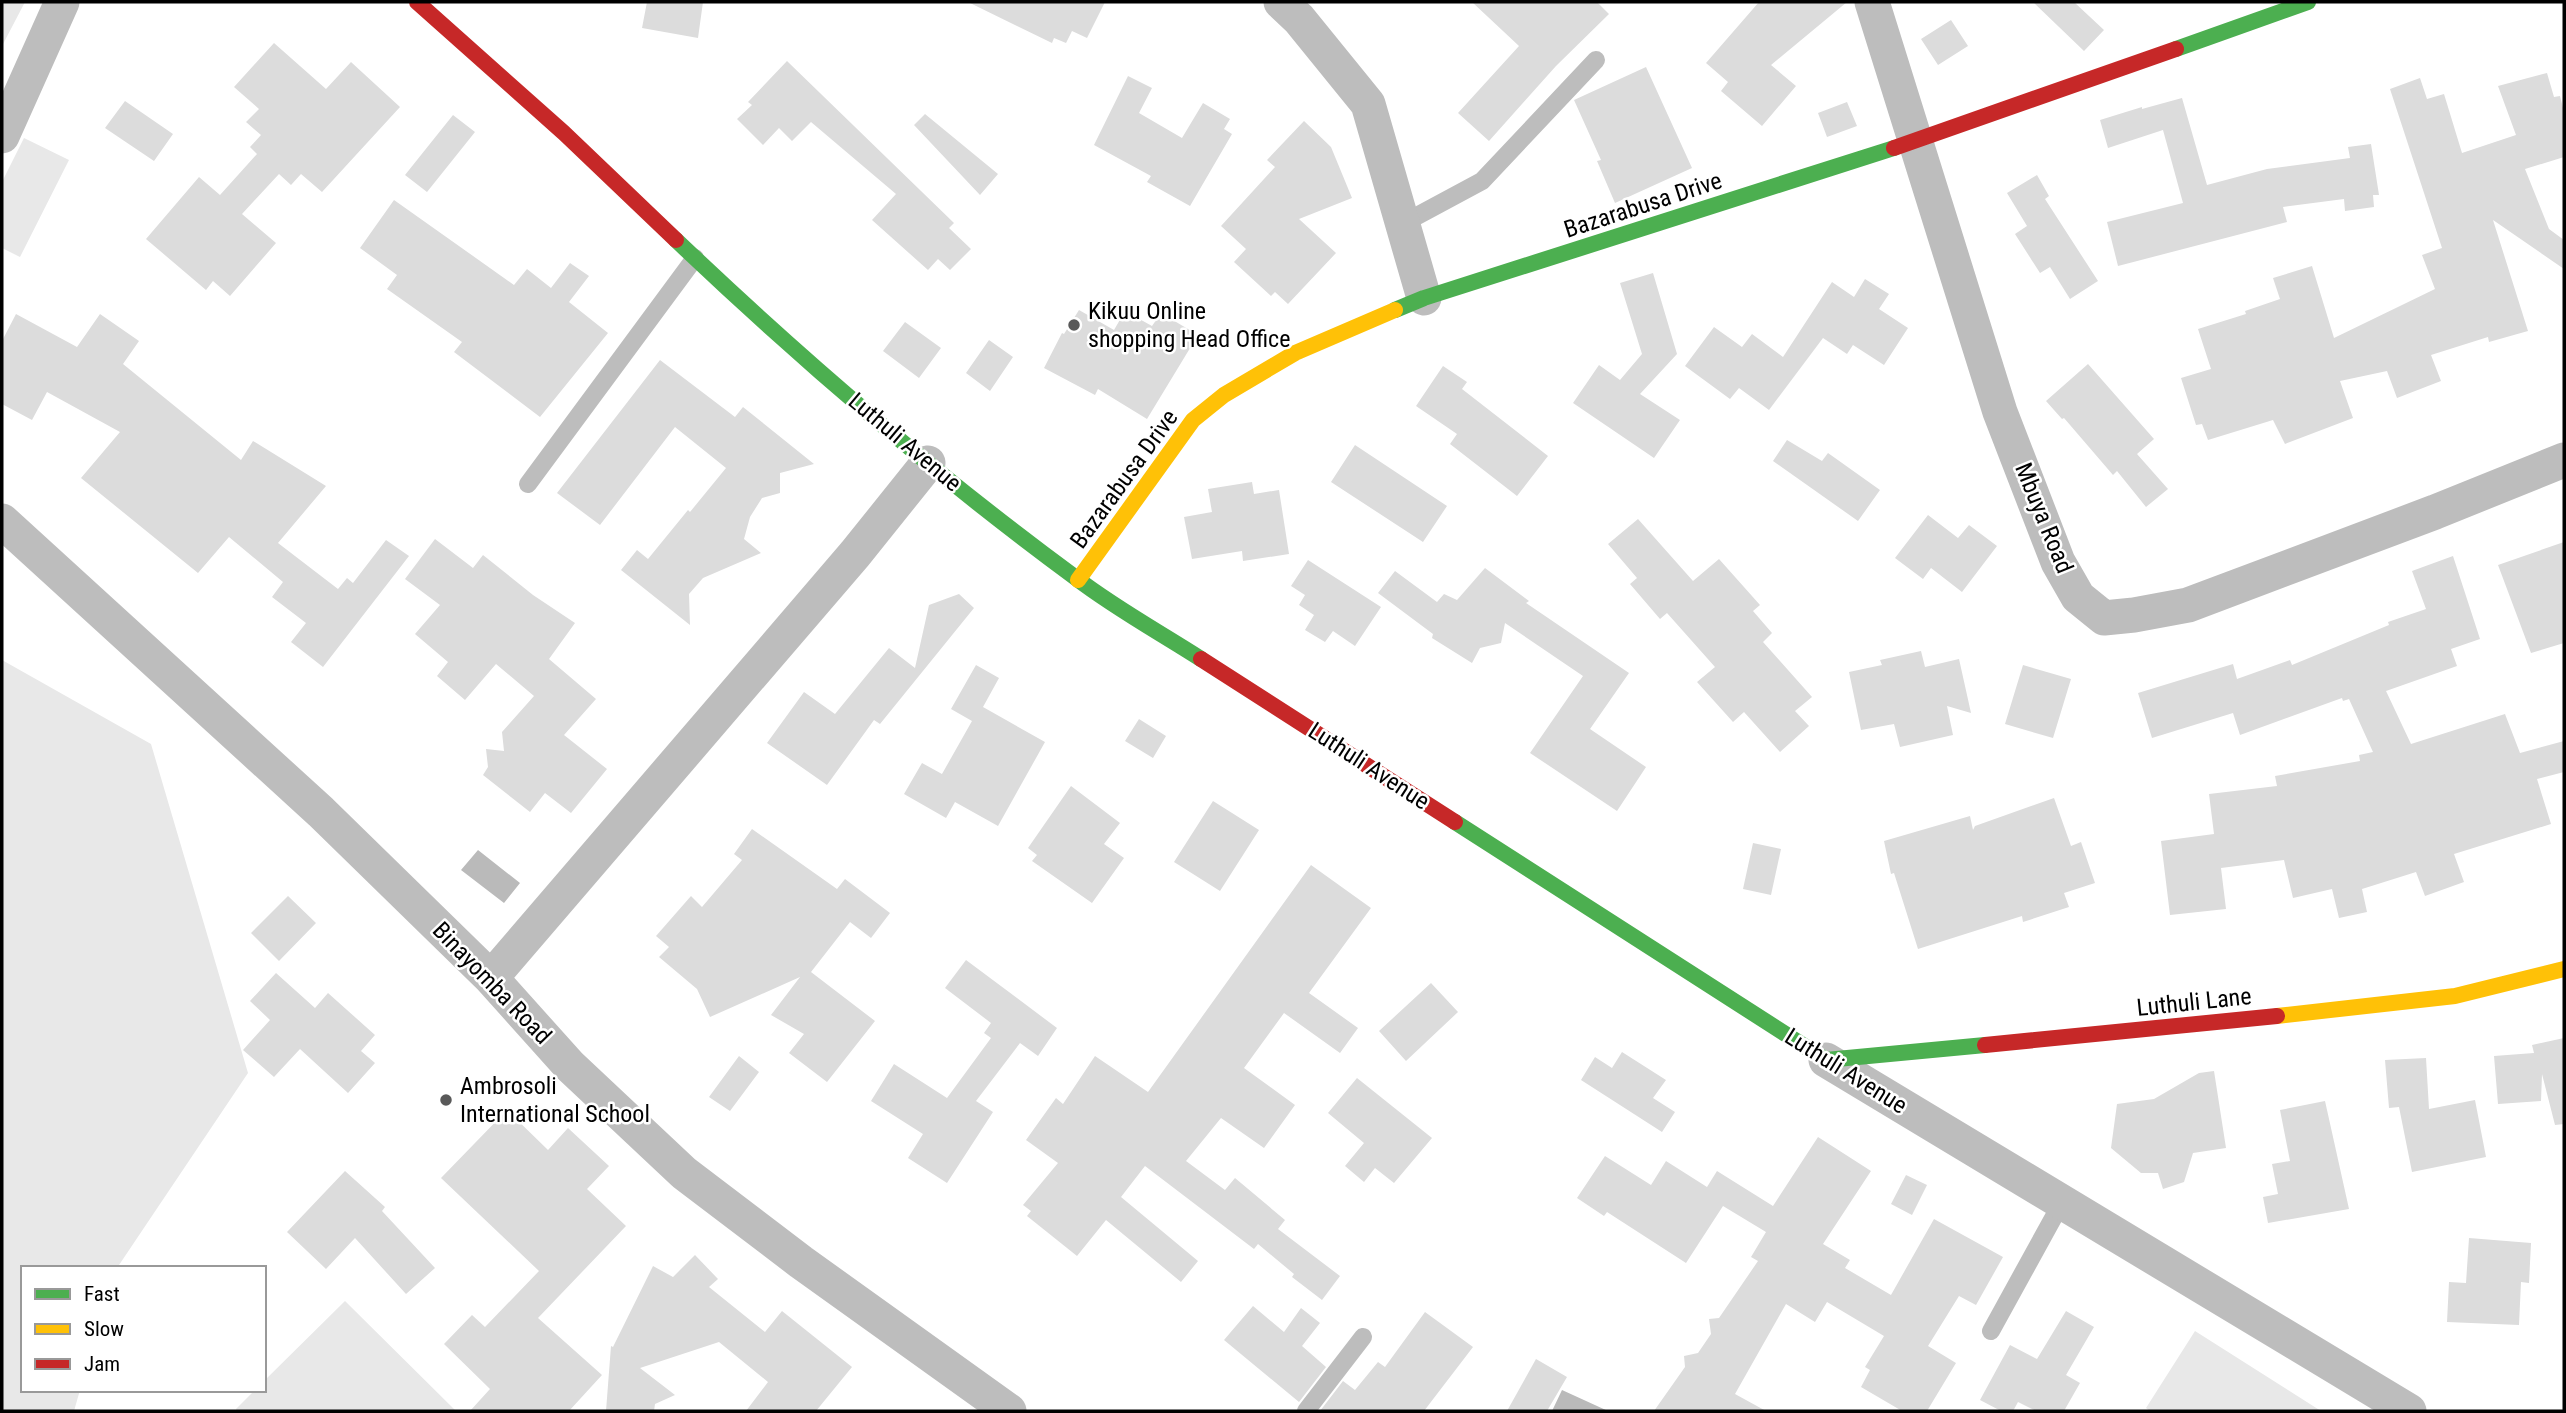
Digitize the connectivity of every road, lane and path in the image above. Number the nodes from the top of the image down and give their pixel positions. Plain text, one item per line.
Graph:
1 (62, 2) edge
2 (417, 2) edge
3 (1281, 2) edge
4 (1872, 2) edge
5 (2308, 2) edge
6 (1596, 60) dead end
7 (2, 136) edge
8 (1917, 141) junction
9 (1402, 223) junction
10 (695, 258) junction
11 (1424, 298) junction
12 (2564, 460) edge
13 (928, 463) junction
14 (528, 484) dead end
15 (2, 522) edge
16 (1079, 580) junction
17 (2564, 970) edge
18 (491, 978) junction
19 (1826, 1060) junction
20 (2062, 1202) junction
21 (1991, 1331) dead end
22 (1363, 1337) dead end
23 (1009, 1411) edge
24 (1306, 1411) edge
25 (2409, 1411) edge

1 - 7 street
2 - 10 street, Luthuli Avenue
3 - 9 street
4 - 8 street, Mbuya Road
5 - 8 street, Bazarabusa Drive
6 - 9 lane
8 - 11 street, Bazarabusa Drive
8 - 12 street, Mbuya Road
9 - 11 street
10 - 13 street, Luthuli Avenue
10 - 14 lane
11 - 16 street, Bazarabusa Drive
13 - 16 street, Luthuli Avenue
13 - 18 street
15 - 18 street, Binayomba Road
16 - 19 street, Luthuli Avenue
17 - 19 street, Luthuli Lane
18 - 23 street, Binayomba Road
19 - 20 street, Luthuli Avenue
20 - 21 lane
20 - 25 street, Luthuli Avenue
22 - 24 lane

